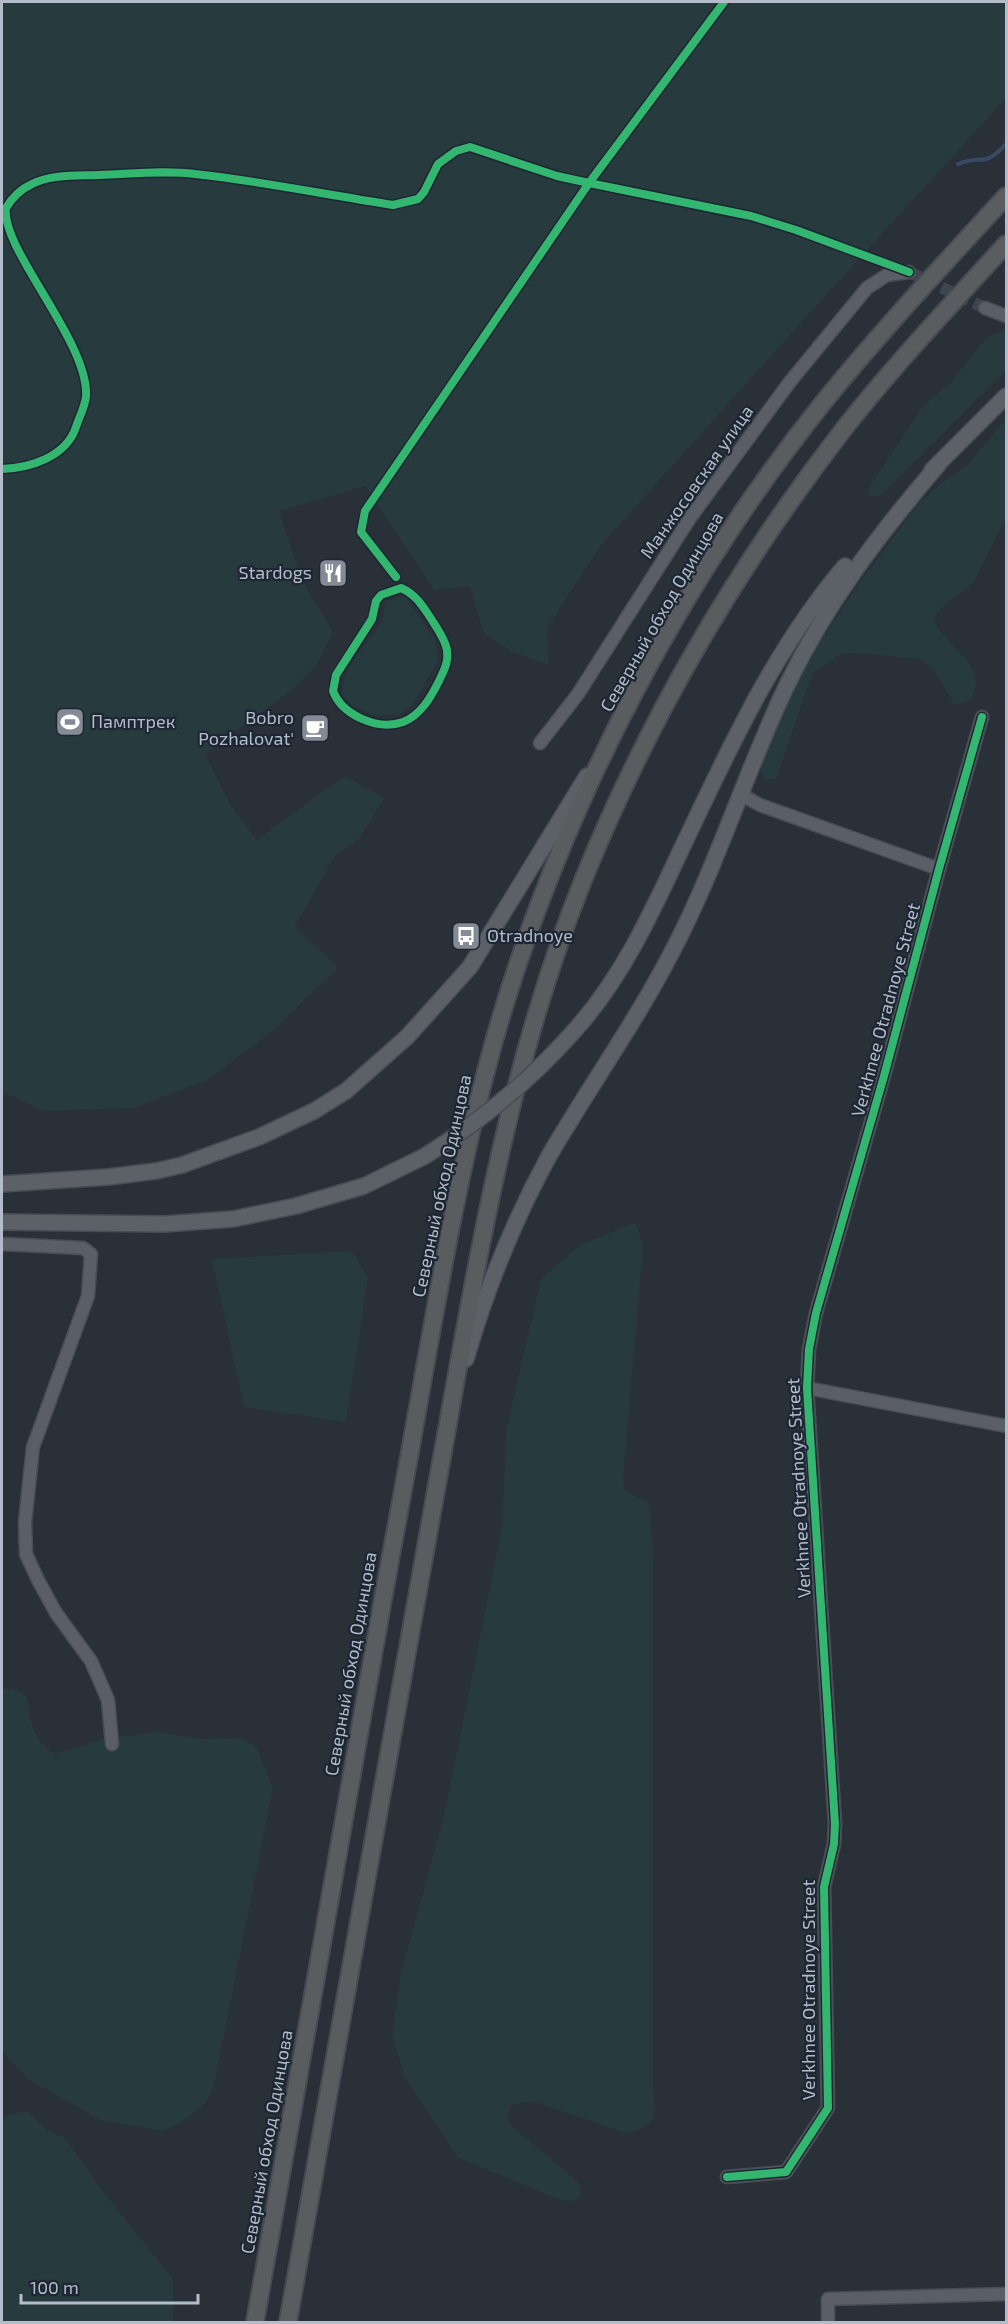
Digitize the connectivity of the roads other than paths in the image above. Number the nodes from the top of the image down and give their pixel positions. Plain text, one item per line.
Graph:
1 (1006, 196) edge
2 (1006, 244) edge
3 (909, 272) tunnel mouth
4 (985, 308) tunnel mouth
5 (1006, 316) edge
6 (1006, 396) edge
7 (938, 465) junction
8 (982, 717) dead end
9 (617, 727) junction
10 (540, 743) dead end
11 (740, 794) junction
12 (939, 869) junction
13 (2, 1184) edge
14 (2, 1222) edge
15 (2, 1244) edge
16 (807, 1388) junction
17 (1006, 1426) edge
18 (442, 1457) junction
19 (112, 1744) dead end
20 (727, 2177) dead end
21 (1006, 2294) edge
22 (255, 2322) edge
23 (288, 2322) edge
24 (828, 2322) edge

1 - 9 highway, Северный обход Одинцова
2 - 18 highway
3 - 10 street, Манжосовская улица
4 - 5 street
6 - 7 main road
7 - 11 main road
7 - 14 main road, bridge
8 - 12 street, Verkhnee Otradnoye Street
9 - 13 main road
9 - 22 highway, Северный обход Одинцова
11 - 12 street
11 - 18 main road
12 - 16 street, Verkhnee Otradnoye Street
15 - 19 street
16 - 17 street
16 - 20 street, Verkhnee Otradnoye Street
18 - 23 highway
21 - 24 street

